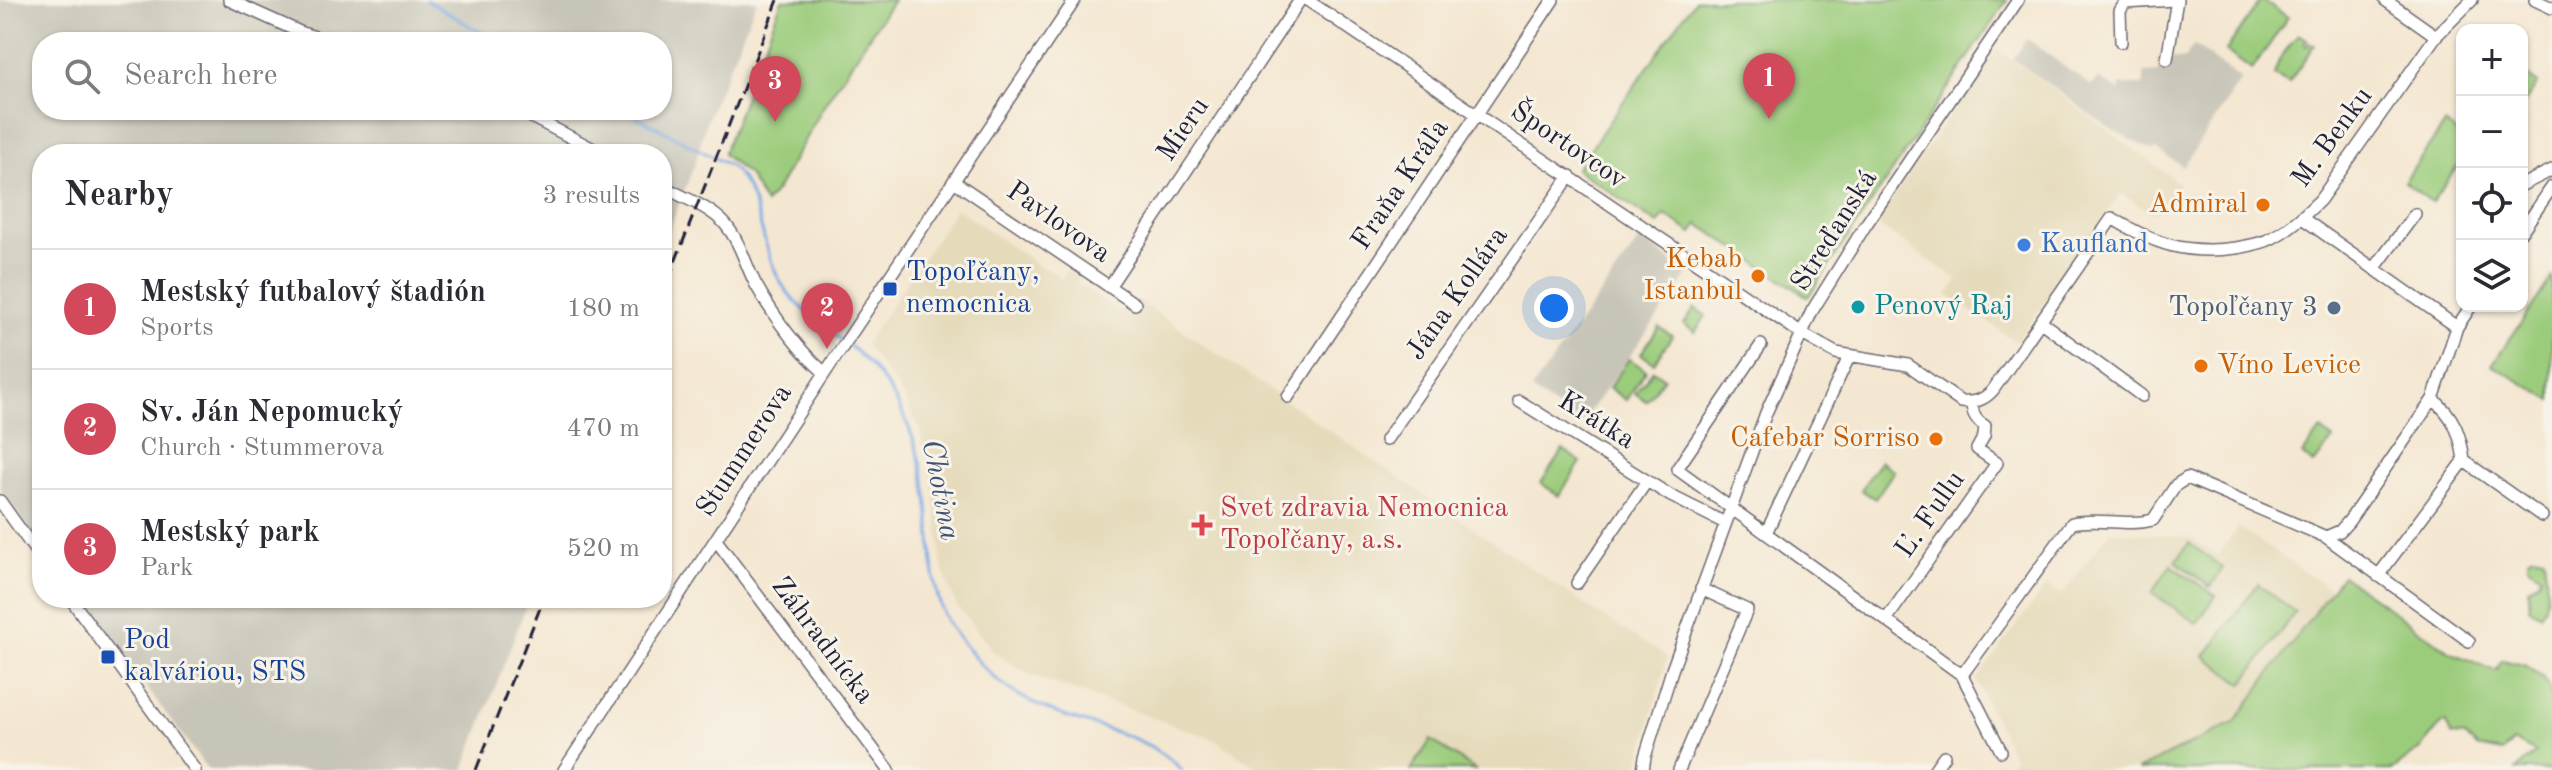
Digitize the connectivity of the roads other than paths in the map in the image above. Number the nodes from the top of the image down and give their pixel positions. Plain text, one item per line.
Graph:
1 (229, 0) edge
2 (1075, 0) edge
3 (1300, 0) edge
4 (1307, 0) edge
5 (1553, 0) edge
6 (2018, 0) edge
7 (2175, 0) edge
8 (2385, 0) edge
9 (2472, 0) edge
10 (2535, 0) edge
11 (2552, 8) edge
12 (303, 32) edge
13 (2436, 36) junction
14 (2121, 42) dead end
15 (2167, 59) dead end
16 (1477, 114) junction
17 (537, 120) edge
18 (584, 144) edge
19 (2552, 170) edge
20 (1570, 176) junction
21 (955, 182) junction
22 (2528, 182) edge
23 (2552, 187) edge
24 (672, 192) edge
25 (2415, 214) dead end
26 (2302, 218) junction
27 (2528, 222) edge
28 (2374, 269) junction
29 (1109, 287) junction
30 (1135, 304) dead end
31 (2467, 312) edge
32 (2041, 322) junction
33 (2457, 327) junction
34 (1802, 334) junction
35 (1761, 345) dead end
36 (1849, 357) junction
37 (825, 373) junction
38 (2142, 396) dead end
39 (1288, 397) dead end
40 (2433, 399) junction
41 (1519, 401) dead end
42 (1972, 402) junction
43 (1386, 440) dead end
44 (2464, 461) junction
45 (1647, 481) junction
46 (0, 501) edge
47 (1731, 508) junction
48 (2542, 516) dead end
49 (1725, 523) junction
50 (1766, 533) junction
51 (2326, 537) junction
52 (716, 540) junction
53 (32, 546) edge
54 (2378, 576) junction
55 (1577, 583) dead end
56 (1701, 589) junction
57 (672, 607) edge
58 (77, 608) edge
59 (671, 608) edge
60 (1886, 620) junction
61 (2469, 641) dead end
62 (1962, 675) junction
63 (2001, 751) dead end
64 (1944, 756) dead end
65 (195, 770) edge
66 (564, 770) edge
67 (889, 770) edge
68 (1643, 770) edge
69 (1679, 770) edge
70 (1934, 770) edge

1 - 12 street
2 - 21 street, Stummerova
3 - 29 street, Mieru
4 - 16 street, Športovcov
5 - 16 street, Fraňa Kráľa
6 - 34 street, Streďanská
7 - 14 street
7 - 15 street
8 - 13 street
9 - 13 street, M. Benku
10 - 11 street
13 - 26 street, M. Benku
16 - 20 street, Športovcov
16 - 39 street, Fraňa Kráľa
17 - 18 street
19 - 22 street
20 - 34 street, Športovcov
20 - 43 street, Jána Kollára
21 - 29 street, Pavlovova
21 - 37 street, Stummerova
23 - 27 street
24 - 37 street
25 - 28 street
26 - 28 street
26 - 32 street, M. Benku
28 - 33 street
29 - 30 street, Pavlovova
31 - 33 street
32 - 38 street
32 - 42 street
33 - 40 street
34 - 36 street, Športovcov
34 - 47 street, Streďanská
35 - 47 street
36 - 42 street, Športovcov
36 - 50 street
37 - 52 street, Stummerova
40 - 44 street
40 - 51 street
41 - 45 street, Krátka
42 - 60 street, Ľ. Fullu
44 - 48 street
44 - 54 street
45 - 49 street, Krátka
45 - 55 street, Krátka
46 - 53 street
47 - 49 street, Streďanská
47 - 50 street
49 - 56 street, Streďanská
50 - 60 street
51 - 54 street
51 - 62 street
52 - 57 street, Stummerova
52 - 67 street, Záhradnícka
54 - 61 street
56 - 68 street, Streďanská
56 - 69 street
58 - 65 street
59 - 66 street, Stummerova
60 - 62 street
62 - 63 street
64 - 70 street

